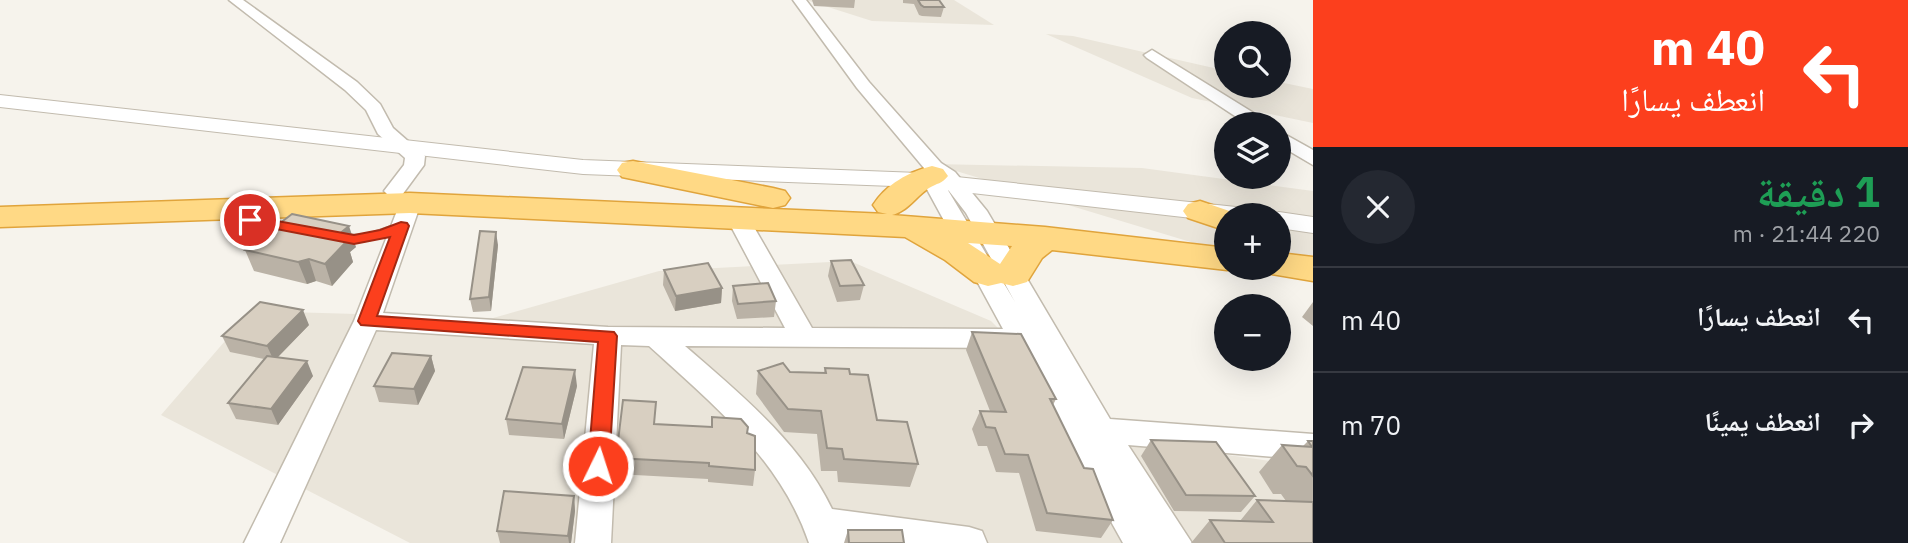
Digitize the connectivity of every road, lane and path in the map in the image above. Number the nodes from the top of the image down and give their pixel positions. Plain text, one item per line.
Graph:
1 (235, 0) edge
2 (799, 0) edge
3 (1152, 55) dead end
4 (0, 101) edge
5 (1240, 112) edge
6 (398, 145) junction
7 (1291, 145) edge
8 (1313, 159) edge
9 (633, 170) junction
10 (952, 196) junction
11 (0, 200) edge
12 (786, 200) junction
13 (402, 206) junction
14 (198, 209) junction
15 (736, 215) junction
16 (897, 216) junction
17 (1213, 216) edge
18 (0, 217) edge
19 (302, 230) edge
20 (324, 235) edge
21 (1214, 235) edge
22 (1045, 239) junction
23 (1214, 258) edge
24 (1000, 274) junction
25 (367, 321) junction
26 (608, 336) junction
27 (803, 336) junction
28 (657, 337) junction
29 (1035, 339) junction
30 (1101, 431) junction
31 (1313, 447) edge
32 (823, 533) edge
33 (262, 543) edge
34 (593, 543) edge
35 (969, 543) edge
36 (1142, 543) edge
37 (1174, 543) edge

1 - 6 street
2 - 10 street
3 - 5 street
4 - 6 street
6 - 9 street
6 - 13 street
7 - 8 street
9 - 10 street
9 - 12 highway
10 - 16 highway
10 - 16 highway
10 - 17 street
10 - 21 highway
10 - 22 highway
10 - 24 street
11 - 13 highway
12 - 13 highway
12 - 16 highway
13 - 14 highway
13 - 15 highway
13 - 20 lane
13 - 25 street
14 - 18 highway
14 - 19 lane
15 - 16 highway
15 - 27 street
16 - 24 highway
22 - 23 highway
22 - 24 highway
24 - 29 street
25 - 26 street
25 - 33 street
26 - 28 street
26 - 34 street
27 - 28 street
27 - 29 street
28 - 32 street
29 - 30 street
29 - 36 street
30 - 31 street
30 - 37 street
32 - 35 street

